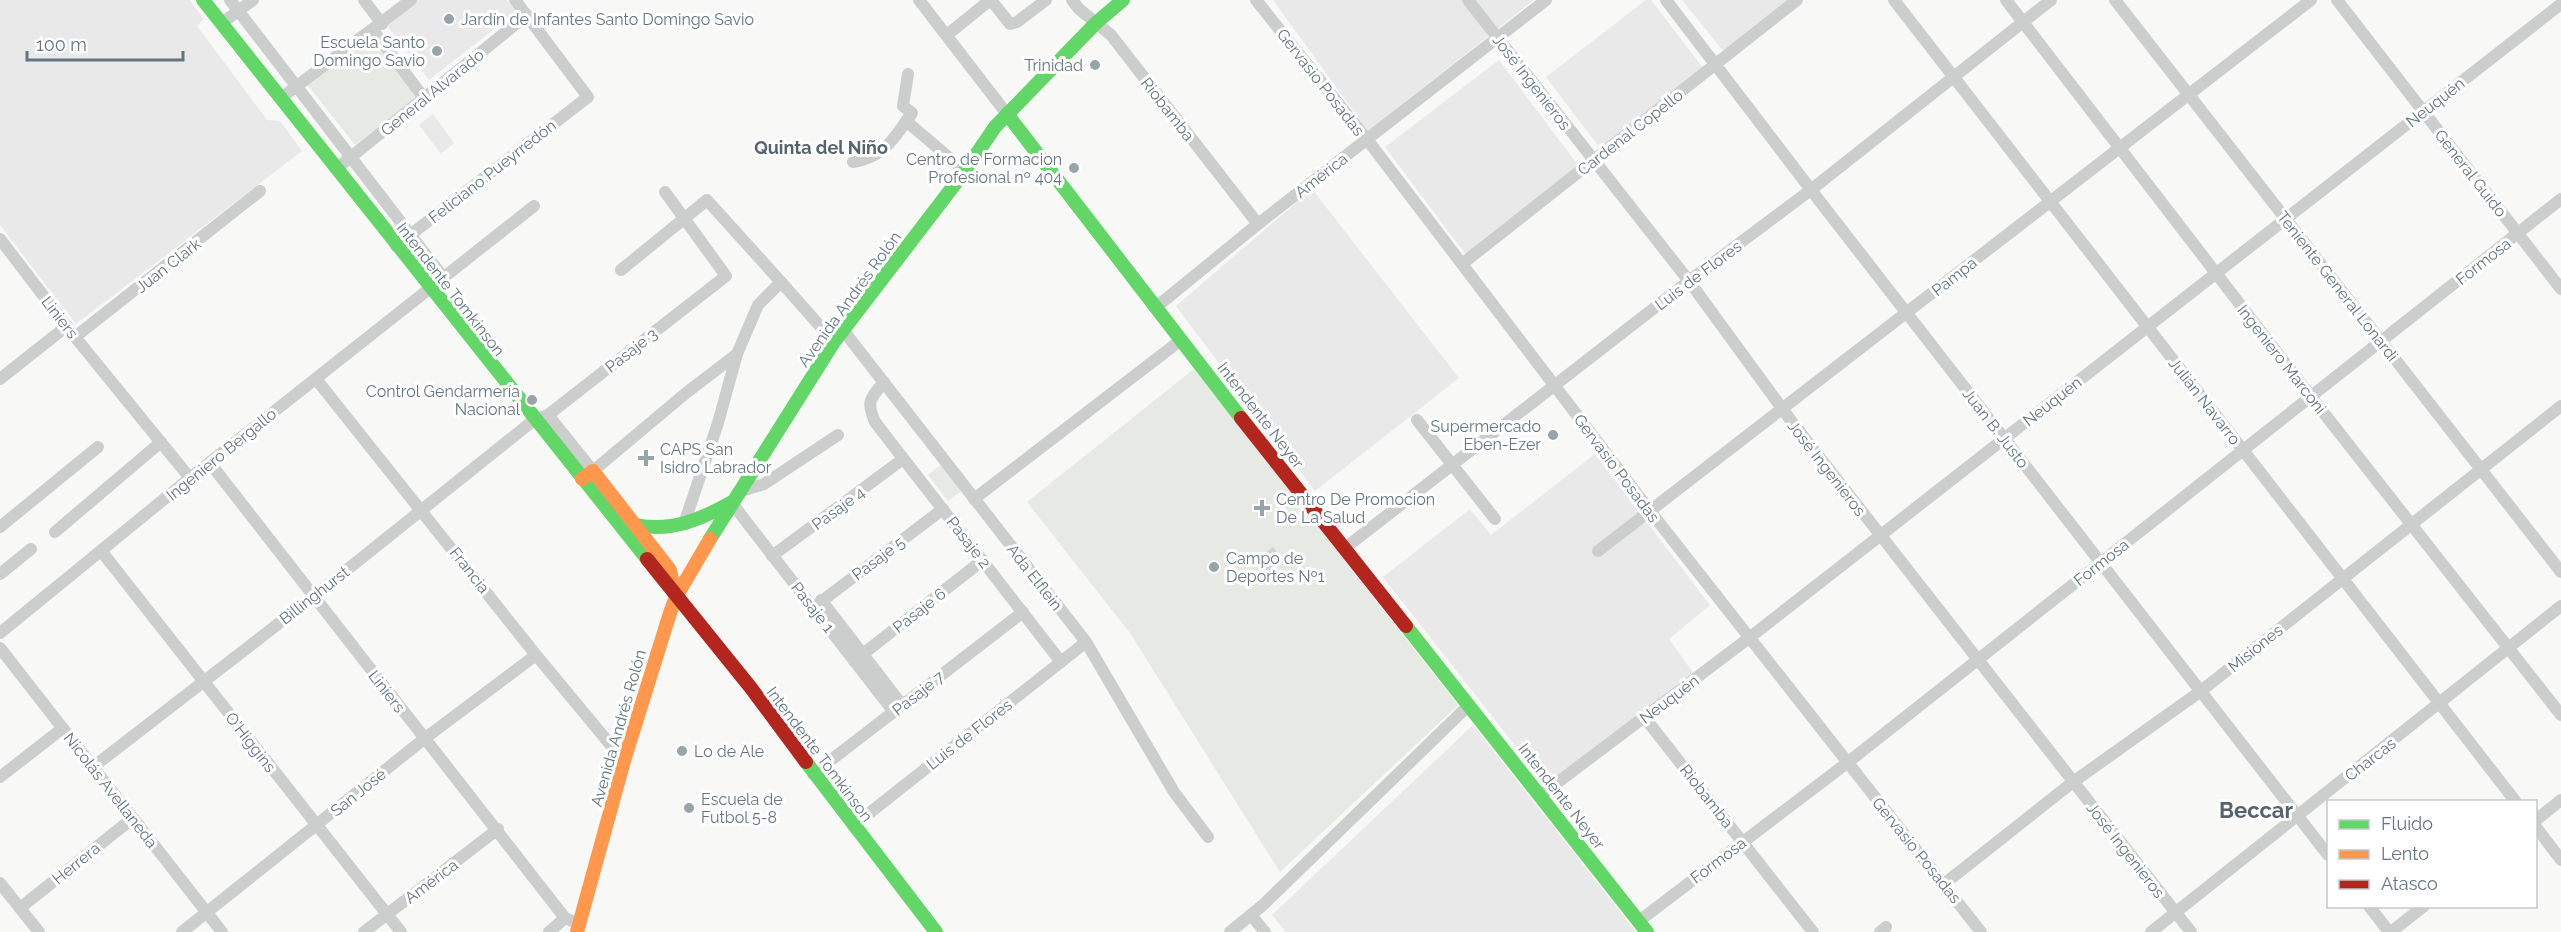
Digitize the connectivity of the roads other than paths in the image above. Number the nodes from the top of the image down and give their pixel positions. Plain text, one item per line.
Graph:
1 (203, 0) edge
2 (230, 0) edge
3 (253, 0) edge
4 (364, 0) edge
5 (411, 0) edge
6 (515, 0) edge
7 (919, 0) edge
8 (991, 0) edge
9 (1046, 0) edge
10 (1072, 0) edge
11 (1123, 0) edge
12 (1256, 0) edge
13 (1468, 0) edge
14 (1546, 0) edge
15 (1666, 0) edge
16 (1797, 0) edge
17 (1893, 0) edge
18 (2006, 0) edge
19 (2051, 0) edge
20 (2115, 0) edge
21 (2311, 0) edge
22 (2337, 0) edge
23 (2556, 7) edge
24 (238, 11) junction
25 (527, 15) junction
26 (2023, 22) junction
27 (222, 23) junction
28 (1096, 23) junction
29 (377, 27) junction
30 (947, 35) junction
31 (1498, 38) junction
32 (1715, 65) junction
33 (908, 74) dead end
34 (1953, 76) junction
35 (297, 85) junction
36 (2189, 95) junction
37 (281, 98) junction
38 (424, 98) junction
39 (2423, 112) junction
40 (1007, 114) junction
41 (906, 121) junction
42 (1367, 140) junction
43 (2120, 148) junction
44 (352, 156) junction
45 (1593, 160) junction
46 (854, 162) dead end
47 (336, 169) junction
48 (965, 171) junction
49 (1812, 189) junction
50 (260, 191) dead end
51 (665, 192) dead end
52 (2561, 199) edge
53 (2050, 202) junction
54 (534, 206) dead end
55 (2286, 219) junction
56 (684, 220) junction
57 (1258, 224) junction
58 (2518, 233) junction
59 (410, 234) junction
60 (0, 239) edge
61 (396, 246) junction
62 (1462, 264) junction
63 (621, 270) dead end
64 (2216, 273) junction
65 (444, 277) junction
66 (781, 282) junction
67 (1689, 282) junction
68 (429, 287) junction
69 (2561, 289) edge
70 (1155, 308) junction
71 (1906, 313) junction
72 (67, 326) junction
73 (2147, 327) junction
74 (843, 330) junction
75 (75, 337) junction
76 (1181, 340) junction
77 (2381, 341) junction
78 (834, 342) junction
79 (737, 354) junction
80 (0, 379) edge
81 (316, 379) junction
82 (884, 382) junction
83 (1555, 385) junction
84 (2312, 398) junction
85 (2561, 406) edge
86 (1782, 409) junction
87 (548, 415) junction
88 (534, 420) junction
89 (1417, 420) dead end
90 (838, 435) dead end
91 (2004, 439) junction
92 (161, 442) junction
93 (98, 447) dead end
94 (2243, 450) junction
95 (903, 459) junction
96 (210, 463) junction
97 (1452, 465) junction
98 (2481, 469) junction
99 (587, 475) junction
100 (190, 478) junction
101 (735, 497) junction
102 (974, 500) junction
103 (421, 509) junction
104 (943, 509) junction
105 (1650, 512) junction
106 (1495, 519) dead end
107 (684, 524) junction
108 (2411, 524) junction
109 (636, 525) junction
110 (0, 527) edge
111 (55, 532) dead end
112 (1880, 536) junction
113 (1345, 548) junction
114 (31, 549) dead end
115 (1598, 551) dead end
116 (102, 552) junction
117 (772, 556) junction
118 (983, 560) junction
119 (2101, 563) junction
120 (2561, 572) edge
121 (0, 574) edge
122 (2342, 578) junction
123 (313, 597) junction
124 (676, 597) junction
125 (818, 604) junction
126 (2561, 606) edge
127 (1023, 612) junction
128 (0, 633) edge
129 (1749, 638) junction
130 (1086, 642) junction
131 (0, 648) edge
132 (2510, 649) junction
133 (536, 655) junction
134 (859, 657) junction
135 (1978, 660) junction
136 (1061, 662) junction
137 (203, 681) junction
138 (2201, 691) junction
139 (2440, 704) junction
140 (1469, 705) junction
141 (898, 708) junction
142 (2561, 716) edge
143 (1645, 718) junction
144 (63, 728) junction
145 (424, 739) junction
146 (624, 761) junction
147 (1847, 763) junction
148 (93, 767) junction
149 (813, 774) junction
150 (0, 777) edge
151 (2073, 782) junction
152 (1541, 795) junction
153 (2515, 800) edge
154 (2561, 800) edge
155 (2298, 816) junction
156 (133, 818) junction
157 (2537, 818) edge
158 (317, 825) junction
159 (853, 826) junction
160 (498, 829) junction
161 (2537, 830) edge
162 (1208, 837) dead end
163 (1742, 841) junction
164 (2327, 854) edge
165 (2561, 860) edge
166 (0, 883) edge
167 (1944, 884) junction
168 (20, 908) junction
169 (2371, 908) edge
170 (2421, 908) edge
171 (2175, 912) junction
172 (207, 913) junction
173 (387, 914) junction
174 (1251, 915) junction
175 (565, 918) junction
176 (1643, 926) edge
177 (578, 928) edge
178 (39, 932) edge
179 (182, 932) edge
180 (222, 932) edge
181 (363, 932) edge
182 (401, 932) edge
183 (549, 932) edge
184 (936, 932) edge
185 (1230, 932) edge
186 (1264, 932) edge
187 (1813, 932) edge
188 (1981, 932) edge
189 (2151, 932) edge
190 (2191, 932) edge
191 (2390, 932) edge

1 - 27 street, Intendente Tomkinson
2 - 24 street, Intendente Tomkinson
3 - 24 street
4 - 29 street
5 - 29 street
6 - 25 street
7 - 30 street, Intendente Neyer
8 - 9 street
8 - 30 street
10 - 28 street, Riobamba
11 - 28 street, Avenida Andrés Rolón
12 - 42 street, Gervasio Posadas
13 - 31 street, José Ingenieros
14 - 31 street, América
15 - 32 street, Juan B. Justo
16 - 32 street, Cardenal Copello
17 - 34 street, Julián Navarro
18 - 26 street, Ingeniero Marconi
19 - 26 street, Luis de Flores
20 - 36 street, Teniente General Lonardi
21 - 36 street, Pampa
22 - 39 street, General Guido
23 - 39 street, Neuquén
24 - 27 street
24 - 35 street, Intendente Tomkinson
25 - 38 street, General Alvarado
25 - 59 street, Feliciano Pueyrredón
26 - 34 street, Luis de Flores
26 - 43 street, Ingeniero Marconi
27 - 37 street, Intendente Tomkinson
28 - 40 street, Avenida Andrés Rolón
28 - 57 street, Riobamba
29 - 35 street
29 - 38 street
30 - 40 street, Intendente Neyer
31 - 42 street, América
31 - 45 street, José Ingenieros
32 - 45 street, Cardenal Copello
32 - 49 street, Juan B. Justo
33 - 41 street
34 - 49 street, Luis de Flores
34 - 53 street, Julián Navarro
35 - 37 street
35 - 44 street, Intendente Tomkinson
36 - 43 street, Pampa
36 - 55 street, Teniente General Lonardi
37 - 47 street, Intendente Tomkinson
38 - 44 street, General Alvarado
39 - 55 street, Neuquén
39 - 58 street, General Guido
40 - 48 street, Avenida Andrés Rolón
40 - 70 street, Intendente Neyer
41 - 46 street
41 - 48 street
42 - 57 street, América
42 - 62 street, Gervasio Posadas
43 - 53 street, Pampa
43 - 64 street, Ingeniero Marconi
44 - 47 street, General Alvarado
44 - 59 street, Intendente Tomkinson
45 - 62 street, Cardenal Copello
45 - 67 street, José Ingenieros
47 - 61 street, Intendente Tomkinson
48 - 74 street, Avenida Andrés Rolón
49 - 67 street, Luis de Flores
49 - 71 street, Juan B. Justo
50 - 75 street, Juan Clark
51 - 56 street
52 - 58 street, Formosa
53 - 71 street, Pampa
53 - 73 street, Julián Navarro
54 - 65 street, Ingeniero Bergallo
55 - 64 street, Neuquén
55 - 77 street, Teniente General Lonardi
56 - 63 street
56 - 66 street
56 - 87 street, Pasaje 3
57 - 70 street, América
58 - 69 street, General Guido
58 - 77 street, Formosa
59 - 61 street, Feliciano Pueyrredón
59 - 65 street, Intendente Tomkinson
60 - 72 street, Liniers
61 - 68 street, Intendente Tomkinson
62 - 83 street, Gervasio Posadas
64 - 73 street, Neuquén
64 - 84 street, Ingeniero Marconi
65 - 68 street, Ingeniero Bergallo
66 - 78 street
66 - 79 street
67 - 83 street, Luis de Flores
67 - 86 street, José Ingenieros
68 - 81 street, Ingeniero Bergallo
68 - 88 street, Intendente Tomkinson
70 - 76 street, Intendente Neyer
71 - 86 street, Pampa
71 - 91 street, Juan B. Justo
72 - 75 street, Liniers
72 - 80 street
73 - 91 street, Neuquén
73 - 94 street, Julián Navarro
74 - 78 street, Avenida Andrés Rolón
74 - 82 street, Ada Elflein
75 - 92 street, Liniers
76 - 102 street
76 - 113 street, Intendente Neyer
77 - 84 street, Formosa
77 - 98 street, Teniente General Lonardi
78 - 101 street, Avenida Andrés Rolón
79 - 99 street
79 - 107 street
81 - 96 street, Ingeniero Bergallo
81 - 103 street, Francia
82 - 95 street, Pasaje 2
82 - 102 street, Ada Elflein
83 - 97 street, Luis de Flores
83 - 105 street, Gervasio Posadas
84 - 94 street, Formosa
84 - 108 street, Ingeniero Marconi
85 - 98 street, Misiones
86 - 105 street, Pampa
86 - 112 street, José Ingenieros
87 - 88 street, Pasaje 3
87 - 99 street, Intendente Tomkinson
88 - 99 street, Intendente Tomkinson
88 - 103 street, Billinghurst
89 - 97 street
90 - 101 street
91 - 112 street, Neuquén
91 - 119 street, Juan B. Justo
92 - 100 street, Liniers
92 - 111 street
93 - 110 street
94 - 119 street, Formosa
94 - 122 street, Julián Navarro
95 - 104 street, Pasaje 2
95 - 117 street, Pasaje 4
96 - 100 street, Ingeniero Bergallo
96 - 123 street, Liniers
97 - 106 street
97 - 113 street, Luis de Flores
98 - 108 street, Misiones
98 - 120 street, Teniente General Lonardi
99 - 109 street, Intendente Tomkinson
99 - 124 street, Intendente Tomkinson
100 - 116 street, Ingeniero Bergallo
101 - 107 street
101 - 117 street, Pasaje 1
101 - 124 street, Avenida Andrés Rolón
102 - 130 street, Ada Elflein
103 - 123 street, Billinghurst
103 - 133 street, Francia
104 - 118 street, Pasaje 2
104 - 125 street, Pasaje 5
105 - 115 street, Pampa
105 - 129 street, Gervasio Posadas
107 - 109 street
108 - 122 street, Misiones
108 - 132 street, Ingeniero Marconi
109 - 124 street, Intendente Tomkinson
112 - 129 street, Neuquén
112 - 135 street, José Ingenieros
113 - 140 street, Intendente Neyer
114 - 121 street
116 - 128 street, Ingeniero Bergallo
116 - 137 street, O'Higgins
117 - 125 street, Pasaje 1
118 - 127 street, Pasaje 2
118 - 134 street, Pasaje 6
119 - 135 street, Formosa
119 - 138 street, Juan B. Justo
122 - 138 street, Misiones
122 - 139 street, Julián Navarro
123 - 137 street, Billinghurst
123 - 145 street, Liniers
124 - 146 street, Avenida Andrés Rolón
124 - 149 street, Intendente Tomkinson
125 - 134 street, Pasaje 1
126 - 132 street, Charcas
127 - 136 street, Pasaje 2
127 - 141 street, Pasaje 7
129 - 143 street, Neuquén
129 - 147 street, Gervasio Posadas
130 - 136 street, Luis de Flores
130 - 162 street, Ada Elflein
131 - 144 street, Nicolás Avellaneda
132 - 139 street, Charcas
132 - 142 street, Ingeniero Marconi
133 - 145 street, San José
133 - 146 street, Francia
134 - 141 street, Pasaje 1
135 - 147 street, Formosa
135 - 151 street, José Ingenieros
136 - 159 street, Luis de Flores
137 - 148 street, Billinghurst
137 - 158 street, O'Higgins
138 - 151 street, Misiones
138 - 155 street, Juan B. Justo
139 - 153 street, Julián Navarro
139 - 155 street, Charcas
140 - 152 street, Intendente Neyer
140 - 174 street
141 - 149 street, Pasaje 7
143 - 152 street, Neuquén
143 - 163 street, Riobamba
144 - 148 street, Nicolás Avellaneda
144 - 150 street
145 - 158 street, San José
145 - 160 street, Liniers
146 - 177 street, Avenida Andrés Rolón
147 - 163 street, Formosa
147 - 167 street, Gervasio Posadas
148 - 156 street, Nicolás Avellaneda
149 - 159 street, Intendente Tomkinson
151 - 167 street, Misiones
151 - 171 street, José Ingenieros
152 - 176 street, Intendente Neyer
154 - 157 street
155 - 164 street, Juan B. Justo
155 - 171 street, Charcas
156 - 168 street, Herrera
156 - 172 street, Nicolás Avellaneda
158 - 172 street, San José
158 - 173 street, O'Higgins
159 - 184 street, Intendente Tomkinson
160 - 173 street, América
160 - 175 street, Liniers
161 - 165 street
163 - 176 street, Formosa
163 - 187 street, Riobamba
166 - 168 street
167 - 188 street, Gervasio Posadas
168 - 178 street
169 - 191 street
170 - 191 street
171 - 189 street, Charcas
171 - 190 street, José Ingenieros
172 - 179 street, San José
172 - 180 street, Nicolás Avellaneda
173 - 181 street, América
173 - 182 street, O'Higgins
174 - 185 street
174 - 186 street
175 - 177 street
175 - 183 street

